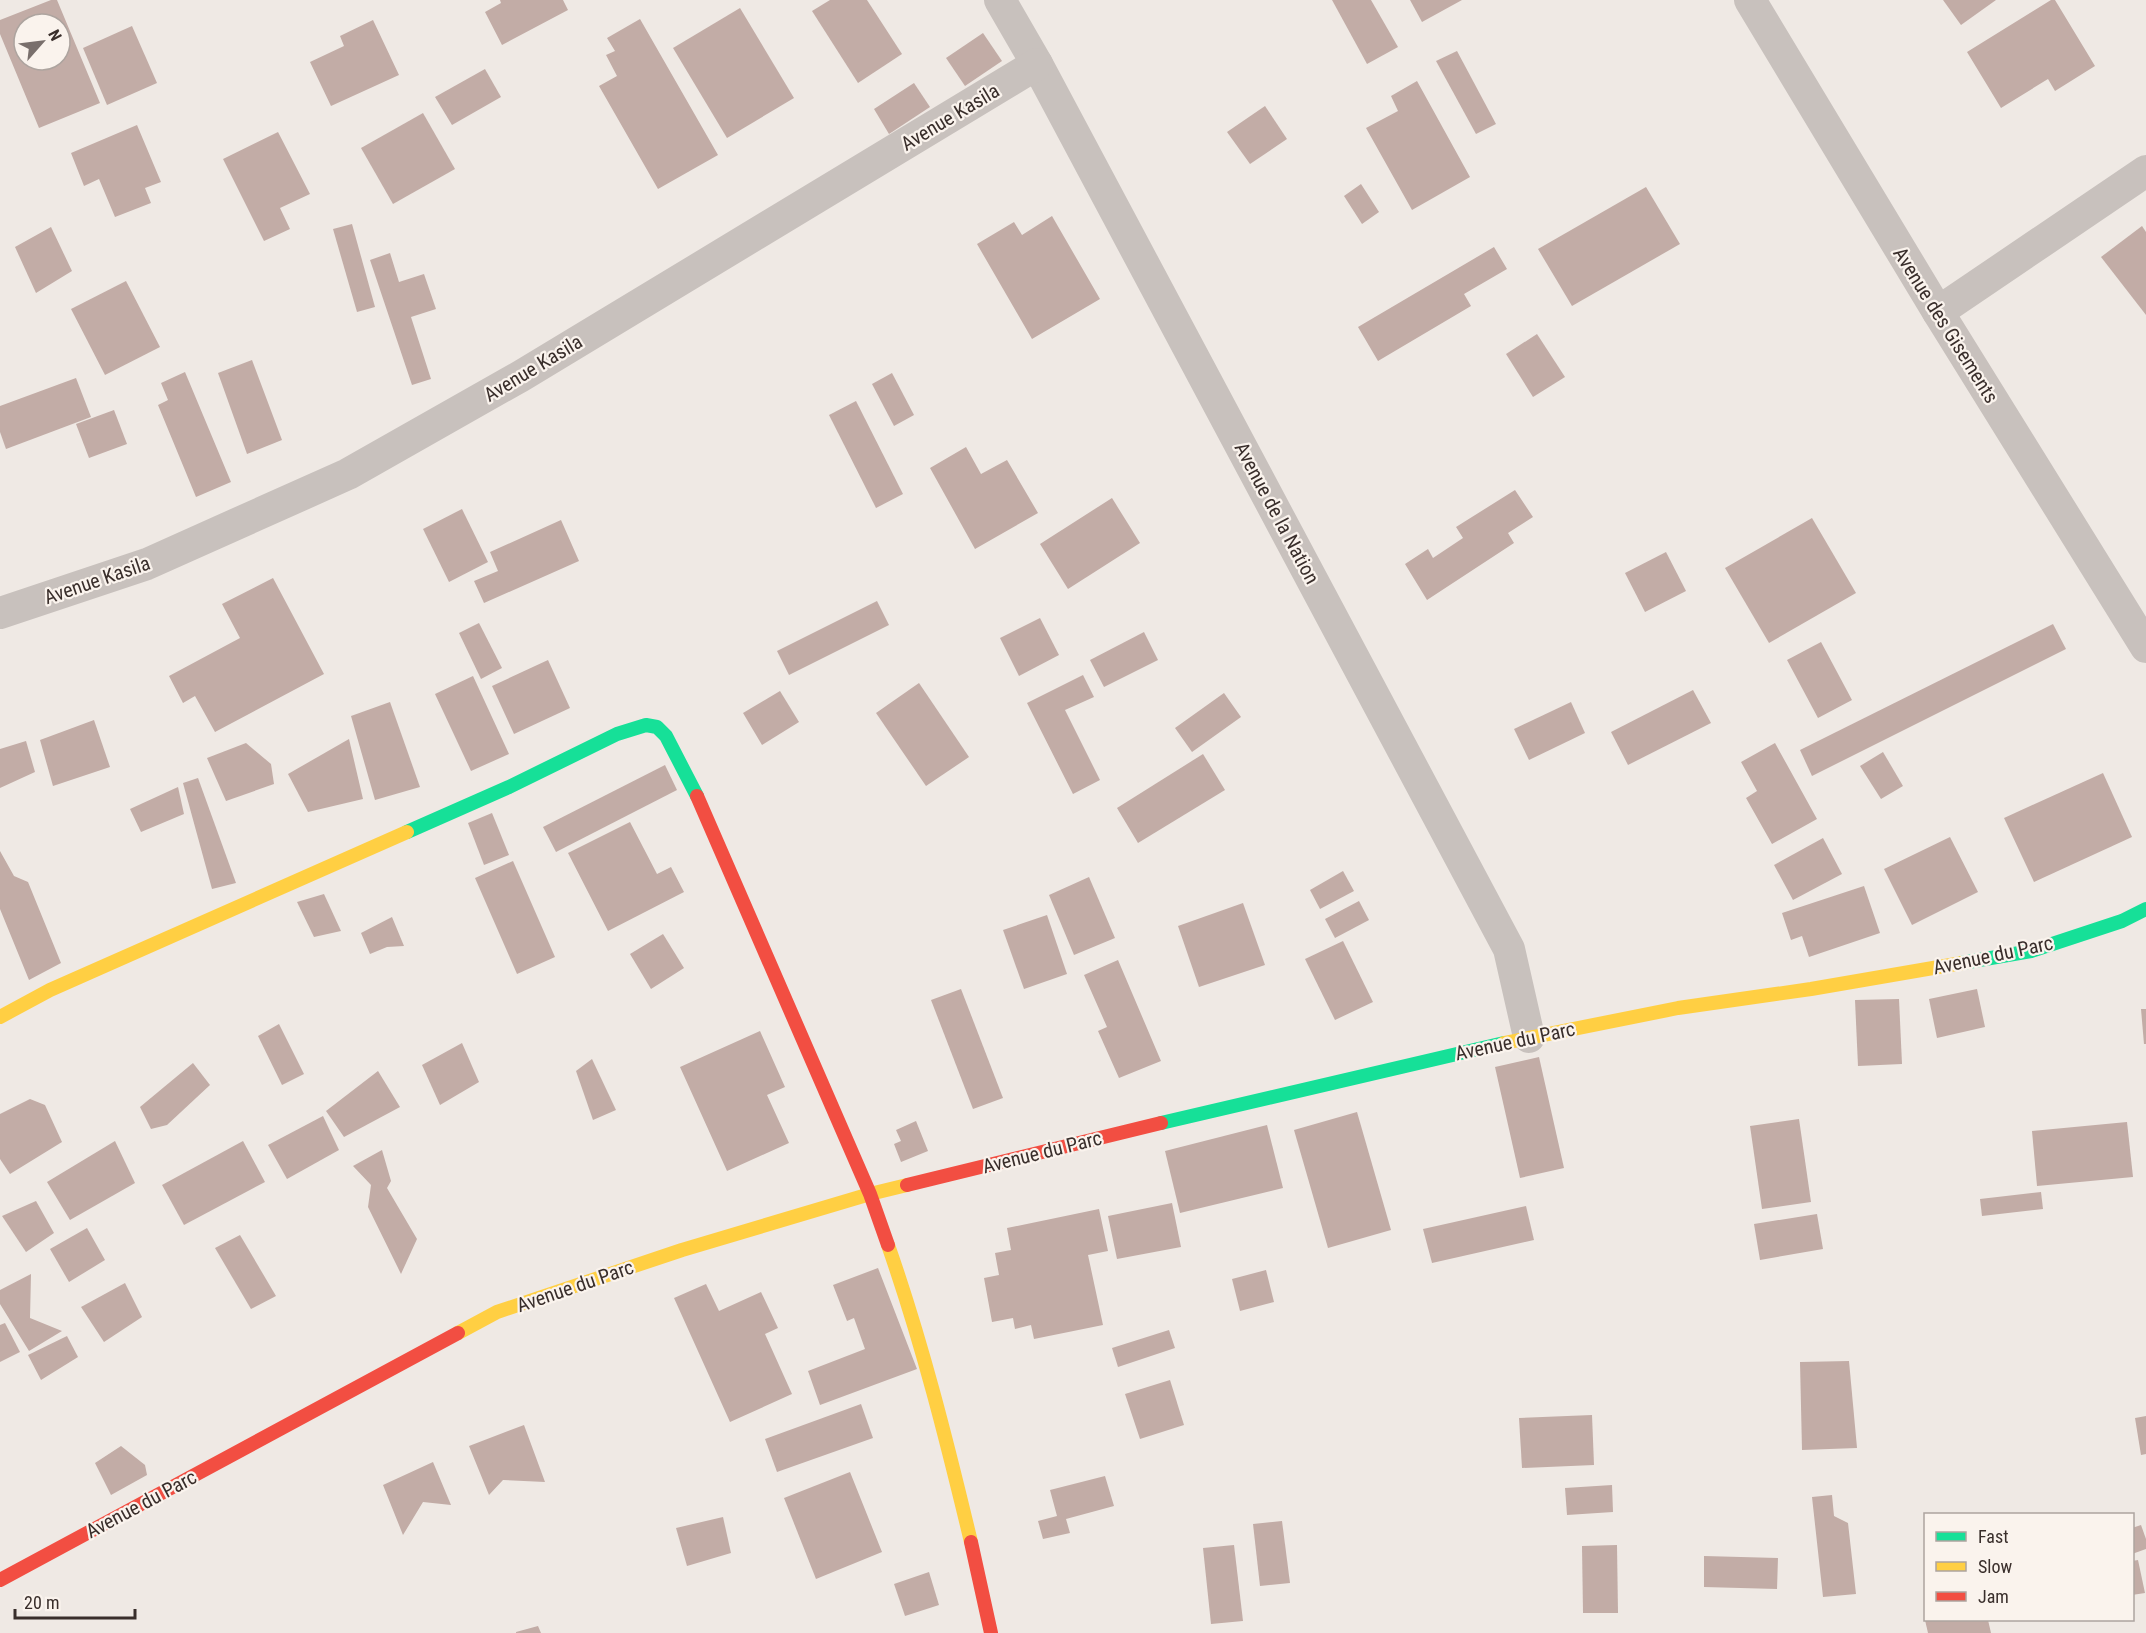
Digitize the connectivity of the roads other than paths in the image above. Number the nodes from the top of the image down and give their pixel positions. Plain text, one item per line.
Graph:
1 (1000, 0) edge
2 (1750, 0) edge
3 (1037, 64) junction
4 (2146, 171) edge
5 (1938, 312) junction
6 (0, 613) edge
7 (2146, 647) edge
8 (2146, 909) edge
9 (0, 1017) edge
10 (1528, 1037) junction
11 (870, 1194) junction
12 (0, 1580) edge
13 (992, 1633) edge

1 - 3 street, Avenue de la Nation
2 - 5 street, Avenue des Gisements
3 - 6 street, Avenue Kasila
3 - 10 street, Avenue de la Nation
4 - 5 street
5 - 7 street, Avenue des Gisements
8 - 10 street, Avenue du Parc
9 - 11 street
10 - 11 street, Avenue du Parc
11 - 12 street, Avenue du Parc
11 - 13 street

